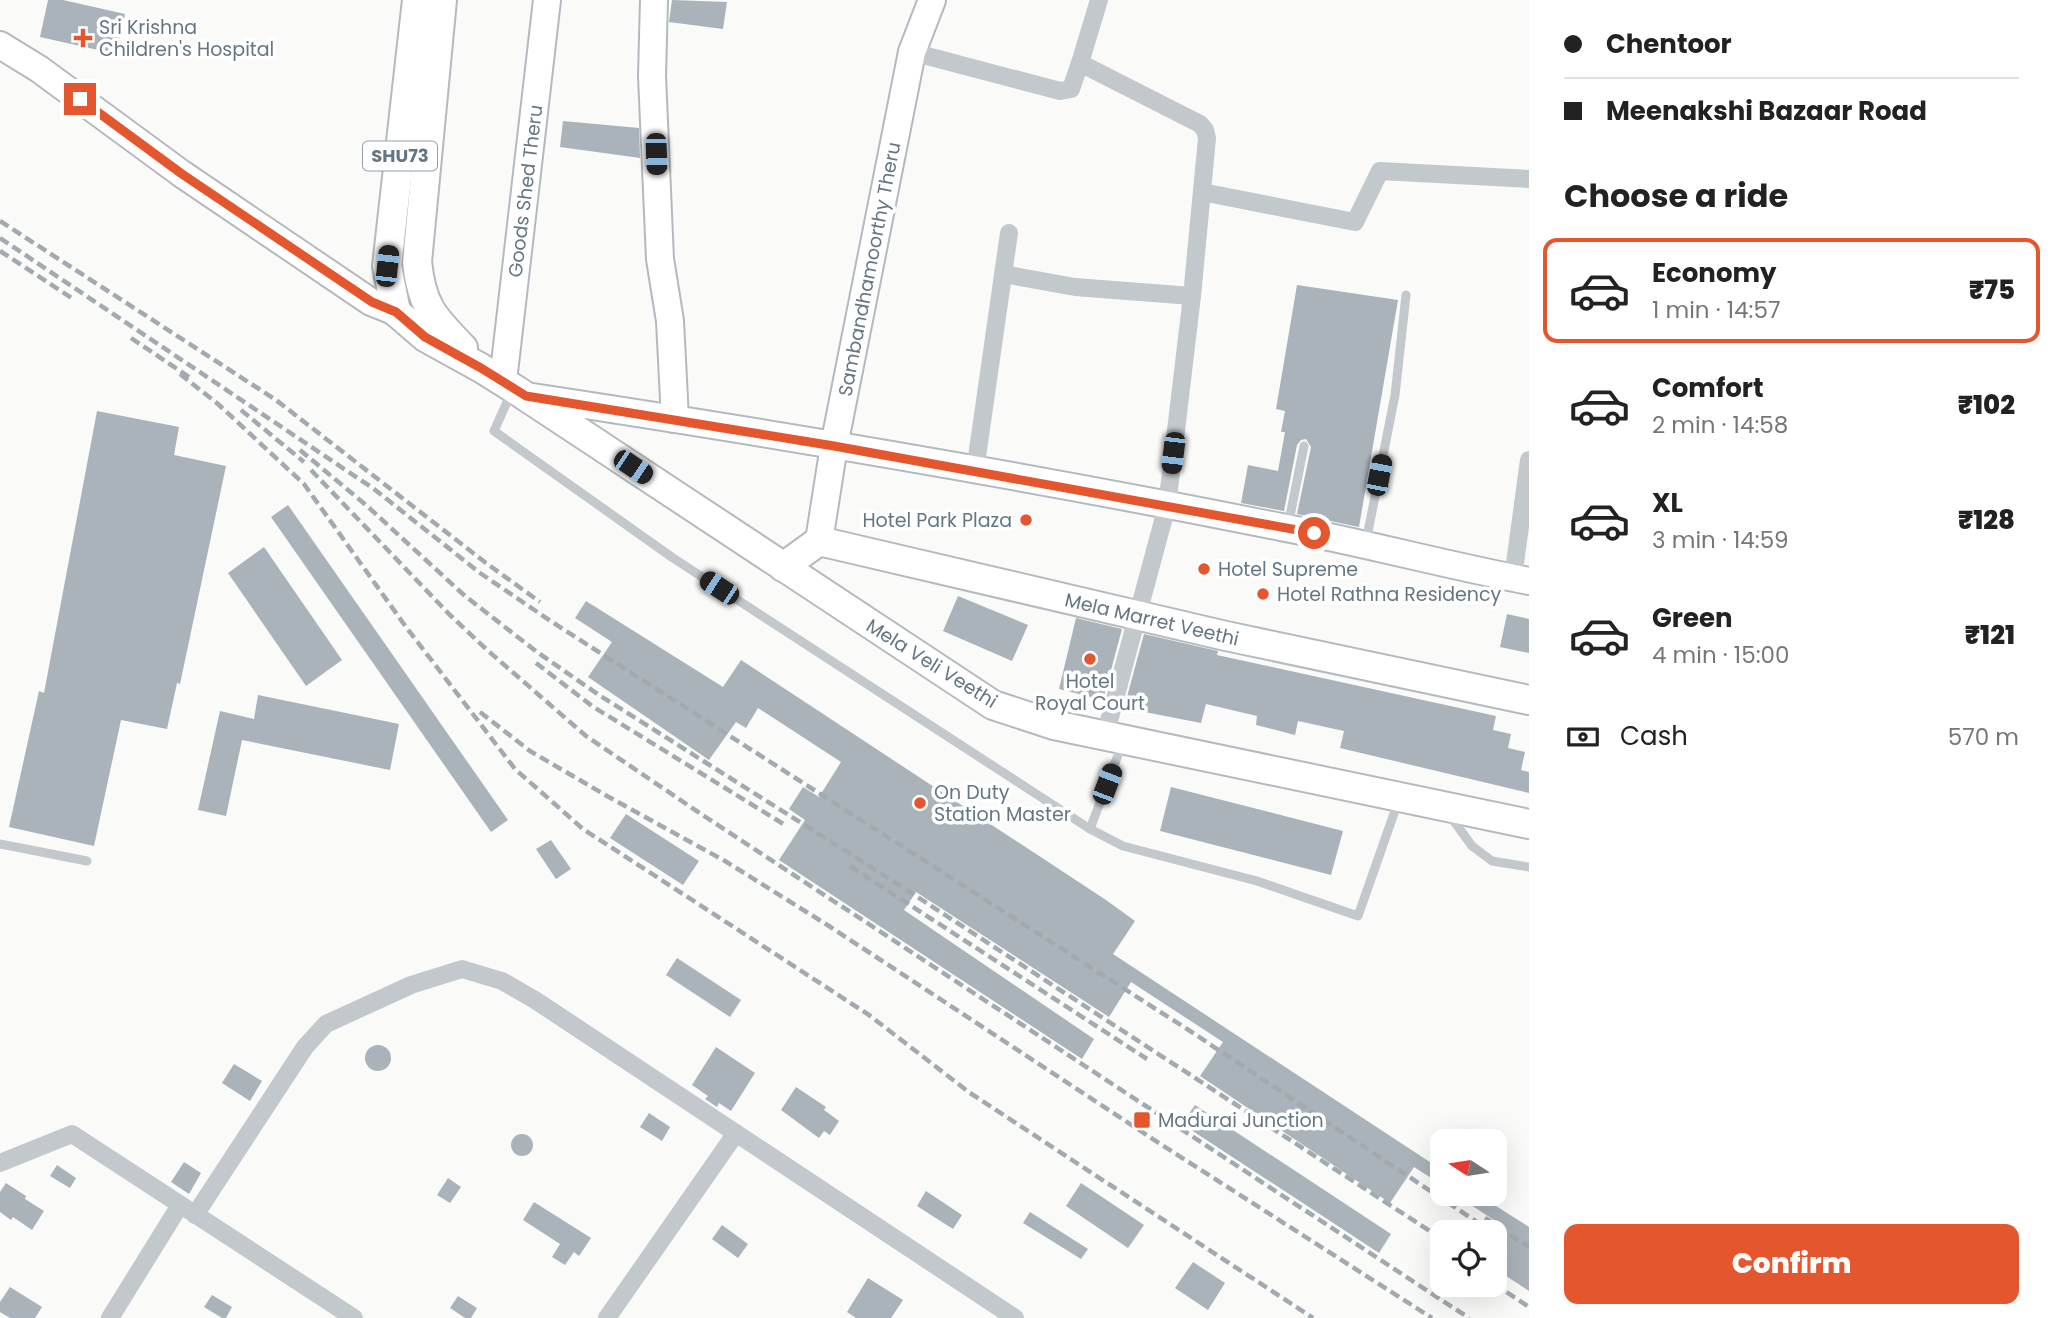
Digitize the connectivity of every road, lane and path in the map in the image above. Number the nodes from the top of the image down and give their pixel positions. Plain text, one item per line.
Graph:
1 (417, 0) edge
2 (442, 0) edge
3 (547, 0) edge
4 (654, 0) edge
5 (932, 0) edge
6 (1099, 0) edge
7 (0, 45) edge
8 (912, 52) junction
9 (1080, 63) junction
10 (1529, 179) edge
11 (1202, 192) junction
12 (1009, 233) dead end
13 (417, 262) junction
14 (1003, 274) junction
15 (1406, 295) dead end
16 (1192, 296) junction
17 (396, 312) junction
18 (506, 383) junction
19 (675, 419) junction
20 (834, 446) junction
21 (1304, 446) dead end
22 (1529, 460) edge
23 (975, 471) junction
24 (1167, 506) junction
25 (1287, 528) junction
26 (819, 541) junction
27 (1366, 544) junction
28 (783, 567) junction
29 (1521, 580) edge
30 (1136, 616) junction
31 (1529, 700) edge
32 (1115, 738) junction
33 (1400, 797) junction
34 (1442, 806) junction
35 (1529, 824) edge
36 (1090, 829) junction
37 (0, 844) edge
38 (87, 861) dead end
39 (1529, 867) edge
40 (736, 1133) junction
41 (0, 1163) edge
42 (188, 1210) junction
43 (110, 1318) edge
44 (354, 1318) edge
45 (607, 1318) edge
46 (1015, 1318) edge

1 - 17 main road, SHU73
2 - 13 main road, SHU73
3 - 18 street, Goods Shed Theru
4 - 19 street
5 - 8 street, Sambandhamoorthy Theru
6 - 9 street
7 - 17 street
8 - 9 street
8 - 20 street, Sambandhamoorthy Theru
9 - 11 street
10 - 11 street
11 - 16 street
12 - 14 street
13 - 17 main road
13 - 18 main road, Mela Veli Veethi / SHU73
14 - 16 street
14 - 23 street
15 - 27 lane
16 - 24 street
17 - 18 main road, Mela Veli Veethi / SHU73
18 - 19 street
18 - 28 main road, Mela Veli Veethi / SHU73
18 - 36 lane
19 - 20 street
20 - 23 street
20 - 26 street, Sambandhamoorthy Theru
21 - 25 lane
22 - 29 street
23 - 24 street
24 - 25 street
24 - 30 street
25 - 27 street
26 - 28 main road
26 - 30 main road, Mela Marret Veethi
27 - 29 street
28 - 32 main road, Mela Veli Veethi / SHU73
30 - 31 main road, Mela Marret Veethi
30 - 32 street
32 - 33 main road, Mela Veli Veethi / SHU73
32 - 36 lane
33 - 34 main road, Mela Veli Veethi / SHU73
33 - 36 lane
34 - 35 main road, Mela Veli Veethi / SHU73
34 - 39 lane
37 - 38 lane
40 - 42 street
40 - 45 street
40 - 46 street
41 - 42 street
42 - 43 street
42 - 44 street

